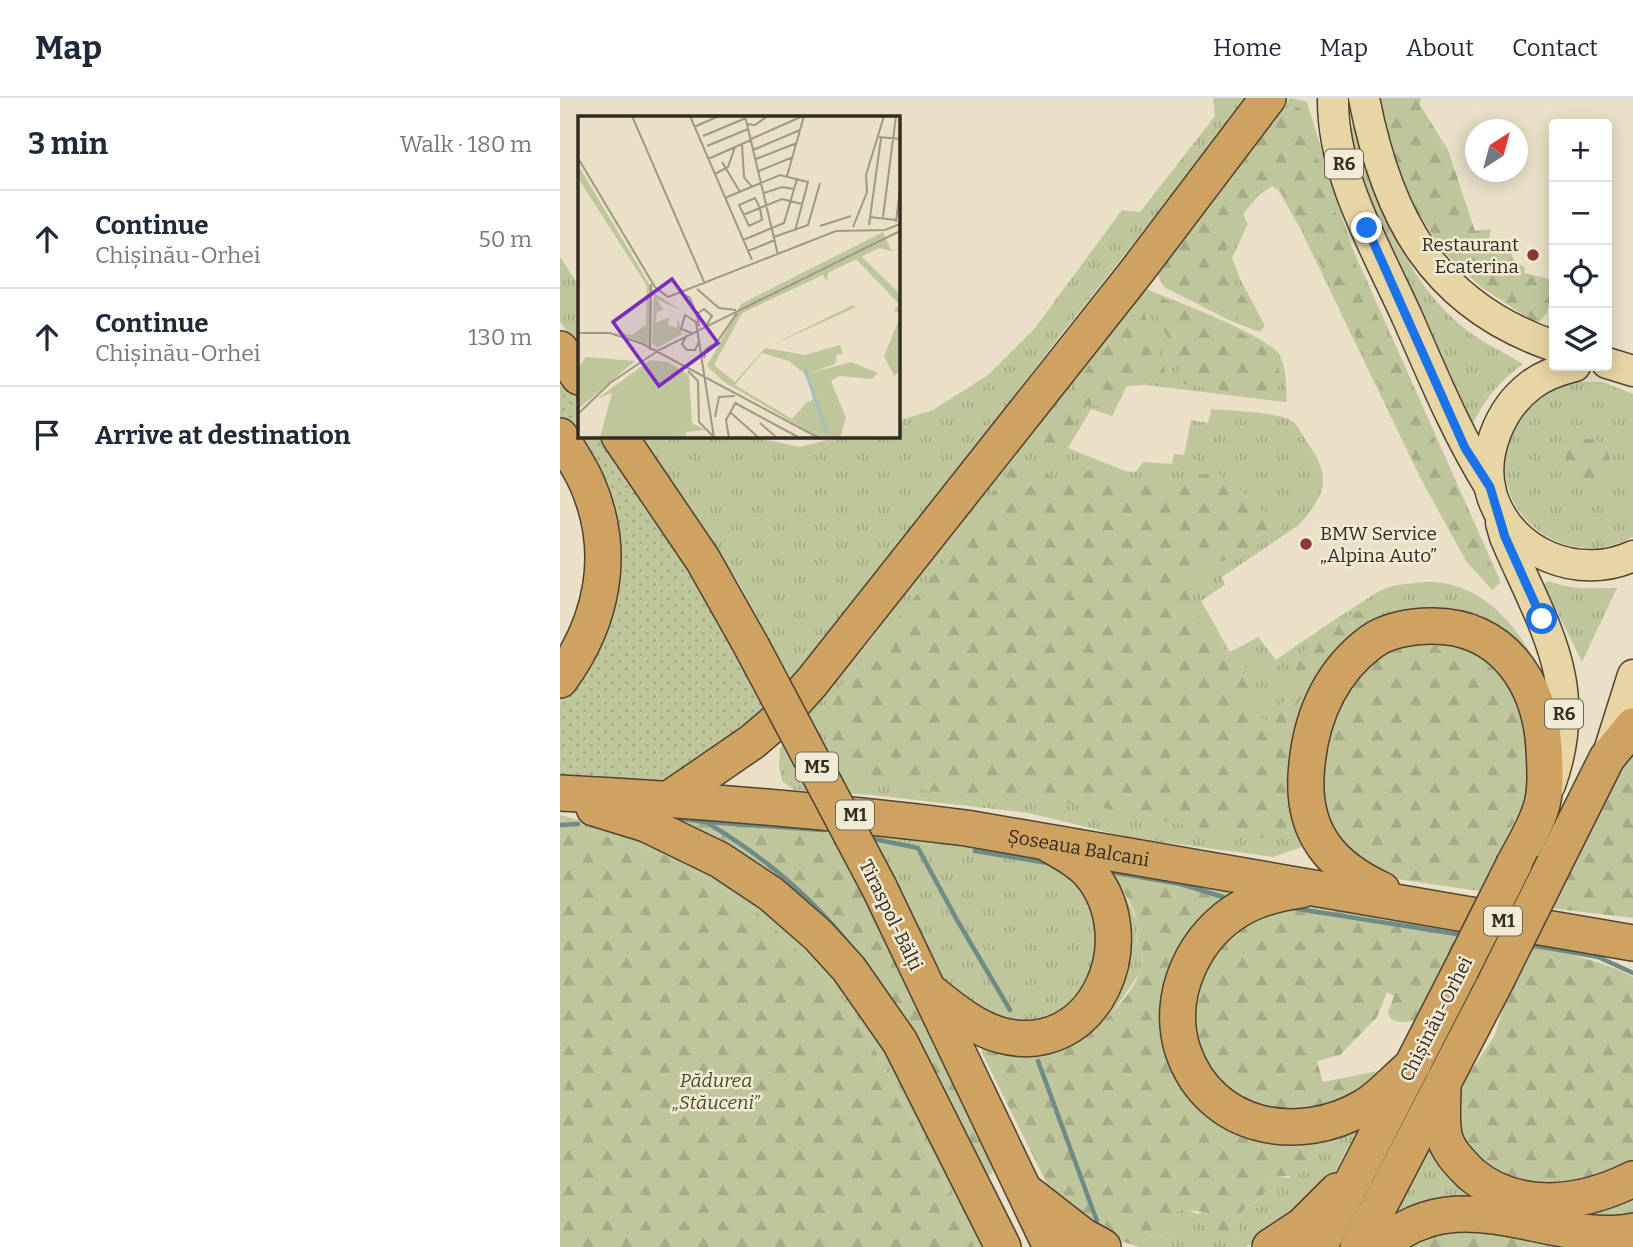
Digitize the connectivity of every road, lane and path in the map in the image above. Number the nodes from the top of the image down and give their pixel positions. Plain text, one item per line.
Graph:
1 (1268, 98) edge
2 (1333, 98) edge
3 (1364, 98) edge
4 (1549, 344) edge
5 (560, 349) edge
6 (1560, 371) edge
7 (578, 376) edge
8 (560, 436) edge
9 (620, 438) edge
10 (1494, 498) junction
11 (1633, 556) edge
12 (1633, 675) edge
13 (560, 680) edge
14 (1633, 703) edge
15 (1619, 738) edge
16 (560, 793) edge
17 (669, 799) junction
18 (560, 800) edge
19 (1541, 810) junction
20 (1041, 839) junction
21 (1319, 887) junction
22 (1414, 905) junction
23 (1632, 946) edge
24 (927, 989) junction
25 (1413, 1065) junction
26 (1443, 1083) junction
27 (1361, 1166) junction
28 (1633, 1178) edge
29 (1023, 1189) junction
30 (1633, 1231) edge
31 (1045, 1235) edge
32 (1001, 1242) edge
33 (1103, 1247) edge
34 (1270, 1247) edge
35 (1319, 1247) edge
36 (1358, 1247) edge
37 (1380, 1247) edge

1 - 17 highway
2 - 10 main road, Chișinău-Orhei / R6
3 - 4 main road, R6
5 - 7 highway
6 - 10 main road, R6
8 - 13 highway
9 - 24 highway, Tiraspol-Bălți / M5, bridge
10 - 11 main road, R6
10 - 19 main road, Chișinău-Orhei / R6
12 - 15 main road, Chișinău-Orhei
14 - 15 main road
15 - 26 highway, Chișinău-Orhei, bridge
16 - 17 highway, Șoseaua Balcani / M1
17 - 20 highway, Șoseaua Balcani / M1
18 - 32 highway
19 - 22 highway
19 - 25 highway, Chișinău-Orhei / R6, bridge
20 - 21 highway, Șoseaua Balcani / M1
20 - 24 highway
21 - 22 highway, Șoseaua Balcani / M1
21 - 25 highway
22 - 23 highway, Șoseaua Balcani / M1
24 - 29 highway, Tiraspol-Bălți / M5
25 - 27 highway, Chișinău-Orhei / R6
26 - 28 highway
26 - 36 highway, Chișinău-Orhei
27 - 34 highway
27 - 35 highway, Chișinău-Orhei / R6
29 - 31 highway, Tiraspol-Bălți / M5
29 - 33 highway
30 - 37 highway
31 - 32 highway

